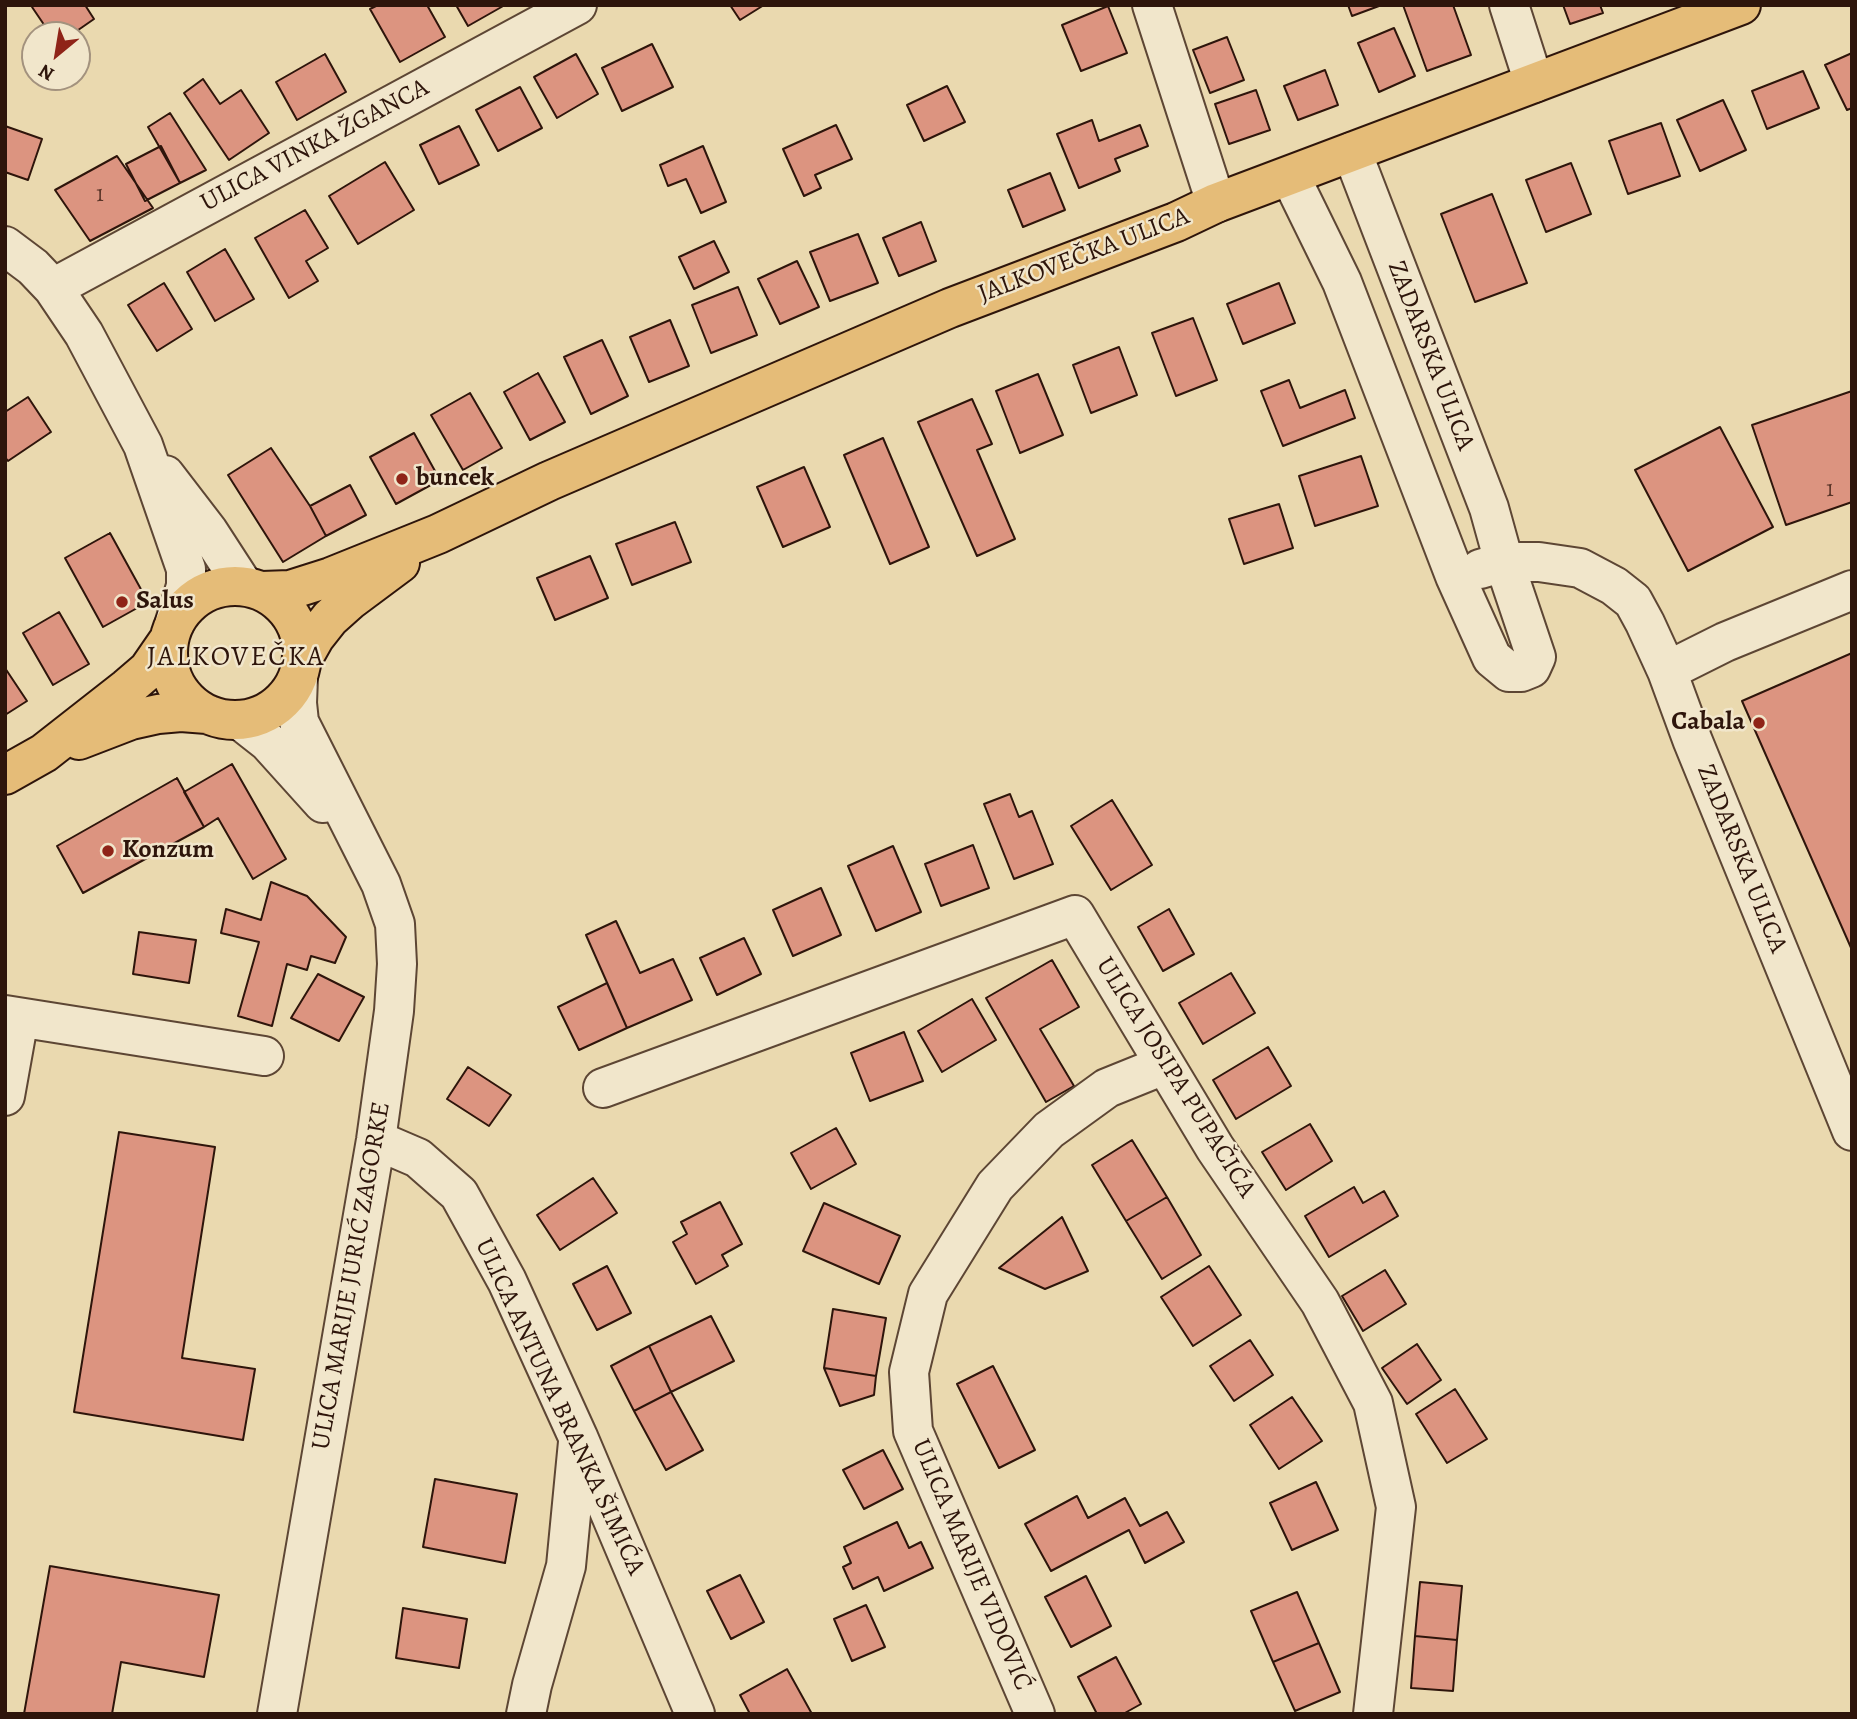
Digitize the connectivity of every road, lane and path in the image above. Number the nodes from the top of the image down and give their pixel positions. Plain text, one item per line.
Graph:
1 (578, 5) edge
2 (1152, 5) edge
3 (1509, 5) edge
4 (1741, 5) edge
5 (1534, 83) junction
6 (1352, 152) junction
7 (1290, 176) junction
8 (1216, 203) junction
9 (5, 246) edge
10 (53, 288) junction
11 (143, 445) junction
12 (438, 534) junction
13 (1504, 562) junction
14 (1455, 576) junction
15 (252, 588) junction
16 (1852, 590) edge
17 (172, 631) junction
18 (300, 669) junction
19 (1667, 671) junction
20 (223, 717) junction
21 (44, 753) junction
22 (5, 775) edge
23 (359, 844) junction
24 (12, 1016) edge
25 (264, 1056) dead end
26 (1164, 1065) junction
27 (603, 1088) dead end
28 (5, 1096) edge
29 (1852, 1131) edge
30 (376, 1140) junction
31 (578, 1437) junction
32 (277, 1714) edge
33 (526, 1714) edge
34 (695, 1714) edge
35 (1035, 1714) edge
36 (1373, 1714) edge

1 - 10 street, ULICA VINKA ŽGANCA
2 - 8 street
3 - 5 street
4 - 5 main road, JALKOVEČKA ULICA
5 - 6 main road, JALKOVEČKA ULICA
6 - 7 main road, JALKOVEČKA ULICA
6 - 13 street, ZADARSKA ULICA
7 - 8 main road, JALKOVEČKA ULICA
7 - 14 street, ZADARSKA ULICA
8 - 12 main road, JALKOVEČKA ULICA
9 - 10 street
10 - 11 street
11 - 15 street
11 - 17 street
12 - 15 main road, JALKOVEČKA ULICA
12 - 18 main road, JALKOVEČKA ULICA
13 - 14 street, ZADARSKA ULICA
13 - 14 street, ZADARSKA ULICA
13 - 19 street, ZADARSKA ULICA
15 - 17 main road
15 - 18 main road
16 - 19 street
17 - 20 main road
17 - 21 main road
18 - 20 main road
18 - 23 street, ULICA MARIJE JURIĆ ZAGORKE
19 - 29 street, ZADARSKA ULICA
20 - 21 main road
20 - 23 street, ULICA MARIJE JURIĆ ZAGORKE
21 - 22 main road
23 - 30 street, ULICA MARIJE JURIĆ ZAGORKE
24 - 25 street
24 - 28 street
26 - 27 street, ULICA JOSIPA PUPAČIĆA
26 - 35 street, ULICA MARIJE VIDOVIĆ
26 - 36 street, ULICA JOSIPA PUPAČIĆA
30 - 31 street, ULICA ANTUNA BRANKA ŠIMIĆA
30 - 32 street, ULICA MARIJE JURIĆ ZAGORKE
31 - 33 street
31 - 34 street, ULICA ANTUNA BRANKA ŠIMIĆA

